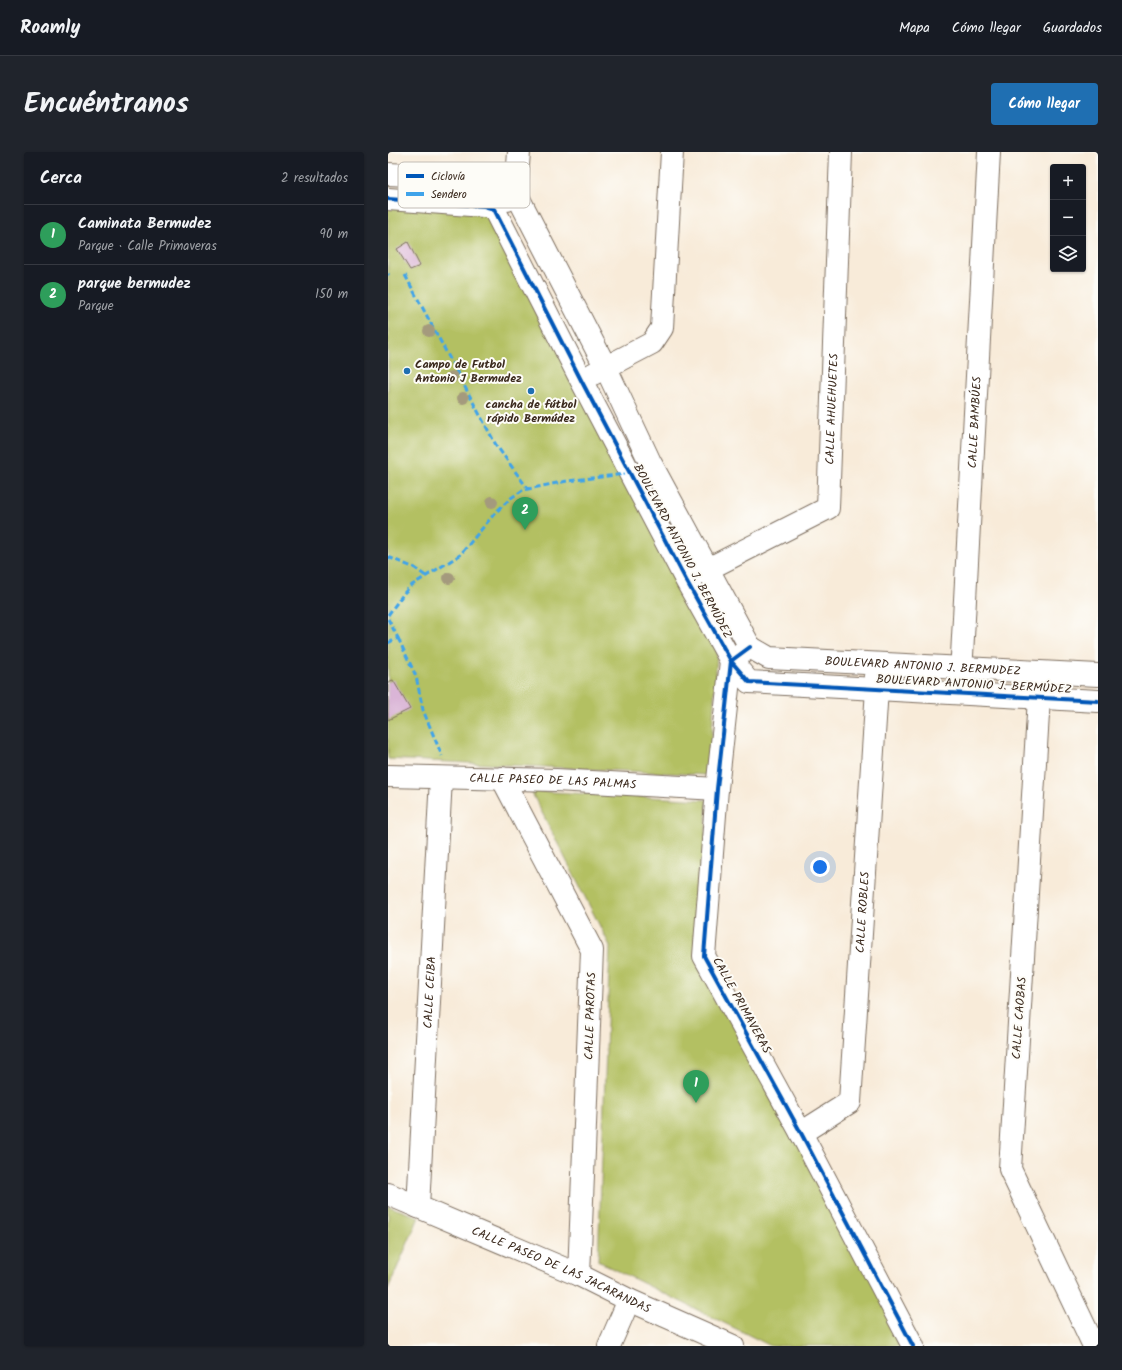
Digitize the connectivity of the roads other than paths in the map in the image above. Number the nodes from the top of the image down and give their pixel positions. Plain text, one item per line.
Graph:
1 (518, 152) edge
2 (672, 152) edge
3 (841, 152) edge
4 (989, 152) edge
5 (518, 162) edge
6 (388, 174) edge
7 (398, 174) edge
8 (388, 199) edge
9 (398, 200) edge
10 (491, 208) edge
11 (524, 208) edge
12 (494, 209) joint
13 (606, 368) junction
14 (581, 380) junction
15 (708, 568) junction
16 (686, 580) junction
17 (750, 647) junction
18 (731, 660) junction
19 (874, 664) junction
20 (962, 668) junction
21 (1037, 672) junction
22 (1098, 675) edge
23 (877, 689) junction
24 (960, 694) junction
25 (1039, 698) junction
26 (1098, 701) edge
27 (388, 776) edge
28 (441, 778) junction
29 (502, 778) junction
30 (717, 789) junction
31 (800, 1133) junction
32 (388, 1194) edge
33 (418, 1208) junction
34 (579, 1275) junction
35 (629, 1300) junction
36 (609, 1346) edge
37 (733, 1346) edge
38 (913, 1346) edge
39 (1094, 1346) edge

1 - 5 street
2 - 13 street
3 - 15 street, CALLE AHUEHUETES
4 - 20 street, CALLE BAMBÚES
6 - 7 street, BOULEVARD ANTONIO J. BERMÚDEZ
8 - 9 street
10 - 12 street
11 - 13 street, BOULEVARD ANTONIO J. BERMÚDEZ
12 - 14 street, BOULEVARD ANTONIO J. BERMÚDEZ
13 - 14 street
13 - 15 street, BOULEVARD ANTONIO J. BERMÚDEZ
14 - 16 street, BOULEVARD ANTONIO J. BERMÚDEZ
15 - 16 street, CALLE AHUEHUETES
15 - 17 street, BOULEVARD ANTONIO J. BERMÚDEZ
16 - 18 street, BOULEVARD ANTONIO J. BERMÚDEZ
17 - 18 street
17 - 19 street, BOULEVARD ANTONIO J. BERMUDEZ
18 - 23 street, BOULEVARD ANTONIO J. BERMÚDEZ
18 - 30 street, CALLE PRIMAVERAS
19 - 20 street, BOULEVARD ANTONIO J. BERMUDEZ
19 - 23 street, CALLE ROBLES
20 - 21 street, BOULEVARD ANTONIO J. BERMUDEZ
20 - 24 street, CALLE BAMBÚES
21 - 22 street, BOULEVARD ANTONIO J. BERMUDEZ
21 - 25 street, CALLE CAOBAS
23 - 24 street, BOULEVARD ANTONIO J. BERMÚDEZ
23 - 31 street, CALLE ROBLES
24 - 25 street, BOULEVARD ANTONIO J. BERMÚDEZ
25 - 26 street, BOULEVARD ANTONIO J. BERMÚDEZ
25 - 39 street, CALLE CAOBAS
27 - 28 street, CALLE PASEO DE LAS PALMAS
28 - 29 street, CALLE PASEO DE LAS PALMAS
28 - 33 street, CALLE CEIBA
29 - 30 street, CALLE PASEO DE LAS PALMAS
29 - 34 street, CALLE PAROTAS
30 - 31 street, CALLE PRIMAVERAS
31 - 38 street, CALLE PRIMAVERAS
32 - 33 street, CALLE PASEO DE LAS JACARANDAS
33 - 34 street, CALLE PASEO DE LAS JACARANDAS
34 - 35 street, CALLE PASEO DE LAS JACARANDAS
35 - 36 street
35 - 37 street, CALLE PASEO DE LAS JACARANDAS

